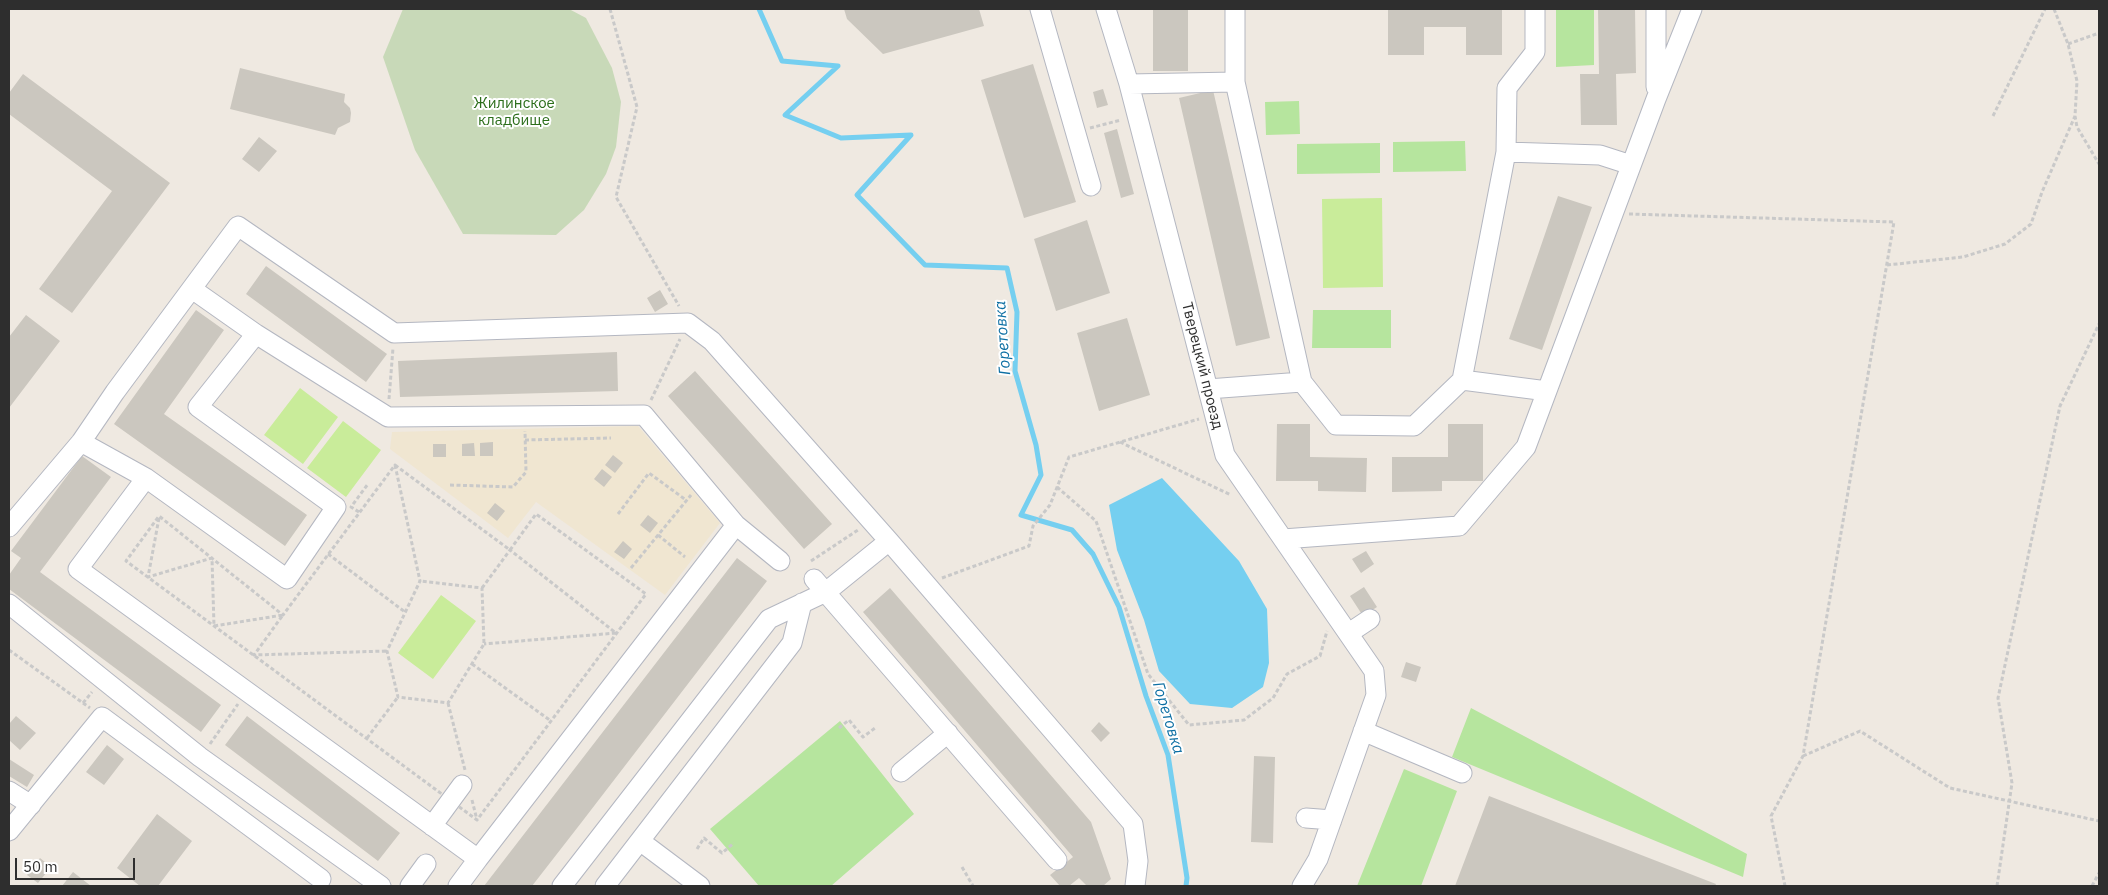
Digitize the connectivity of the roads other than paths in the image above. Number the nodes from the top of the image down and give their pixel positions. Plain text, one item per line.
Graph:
1 (1040, 9) edge
2 (1106, 9) edge
3 (1235, 9) edge
4 (1535, 9) edge
5 (1656, 9) edge
6 (1692, 9) edge
7 (1235, 82) junction
8 (1129, 84) junction
9 (1656, 99) junction
10 (1506, 152) junction
11 (1631, 165) junction
12 (1091, 186) dead end
13 (192, 289) junction
14 (256, 334) junction
15 (1462, 380) junction
16 (1302, 382) junction
17 (1208, 389) junction
18 (1547, 391) junction
19 (81, 442) junction
20 (146, 478) junction
21 (736, 525) junction
22 (9, 527) edge
23 (1283, 539) junction
24 (889, 541) junction
25 (780, 561) dead end
26 (817, 578) junction
27 (802, 603) junction
28 (9, 604) edge
29 (1370, 619) dead end
30 (1349, 633) junction
31 (1363, 731) junction
32 (948, 733) junction
33 (901, 772) dead end
34 (1462, 773) dead end
35 (466, 784) road end
36 (9, 791) edge
37 (31, 805) junction
38 (1306, 818) dead end
39 (1332, 820) junction
40 (432, 826) junction
41 (9, 831) edge
42 (640, 841) junction
43 (478, 859) junction
44 (1057, 860) dead end
45 (426, 864) dead end
46 (321, 879) dead end
47 (381, 886) edge
48 (410, 886) edge
49 (458, 886) edge
50 (562, 886) edge
51 (605, 886) edge
52 (700, 886) edge
53 (1136, 886) edge
54 (1302, 886) edge

1 - 12 lane
2 - 8 lane, Тверецкий проезд
3 - 7 lane
4 - 10 lane
5 - 9 lane
6 - 9 lane
7 - 8 lane
7 - 16 lane
8 - 17 lane, Тверецкий проезд
9 - 11 lane
10 - 11 lane
10 - 15 lane
11 - 18 lane
13 - 14 lane
13 - 19 lane
13 - 24 lane
14 - 20 lane
14 - 21 lane
15 - 16 lane
15 - 18 lane
16 - 17 lane
17 - 23 lane, Тверецкий проезд
18 - 23 lane
19 - 20 lane
19 - 22 lane
20 - 40 lane
21 - 25 lane
21 - 43 lane
23 - 30 lane, Тверецкий проезд
24 - 26 lane
24 - 53 lane
26 - 27 lane
26 - 32 lane
27 - 42 lane
27 - 50 lane
28 - 47 lane
29 - 30 lane
30 - 31 lane, Тверецкий проезд
31 - 34 lane
31 - 39 lane, Тверецкий проезд
32 - 33 lane
32 - 44 lane
35 - 40 lane
36 - 37 lane
37 - 41 lane
37 - 46 lane
38 - 39 lane
39 - 54 lane, Тверецкий проезд
40 - 43 lane
42 - 51 lane
42 - 52 lane
43 - 49 lane
45 - 48 lane

